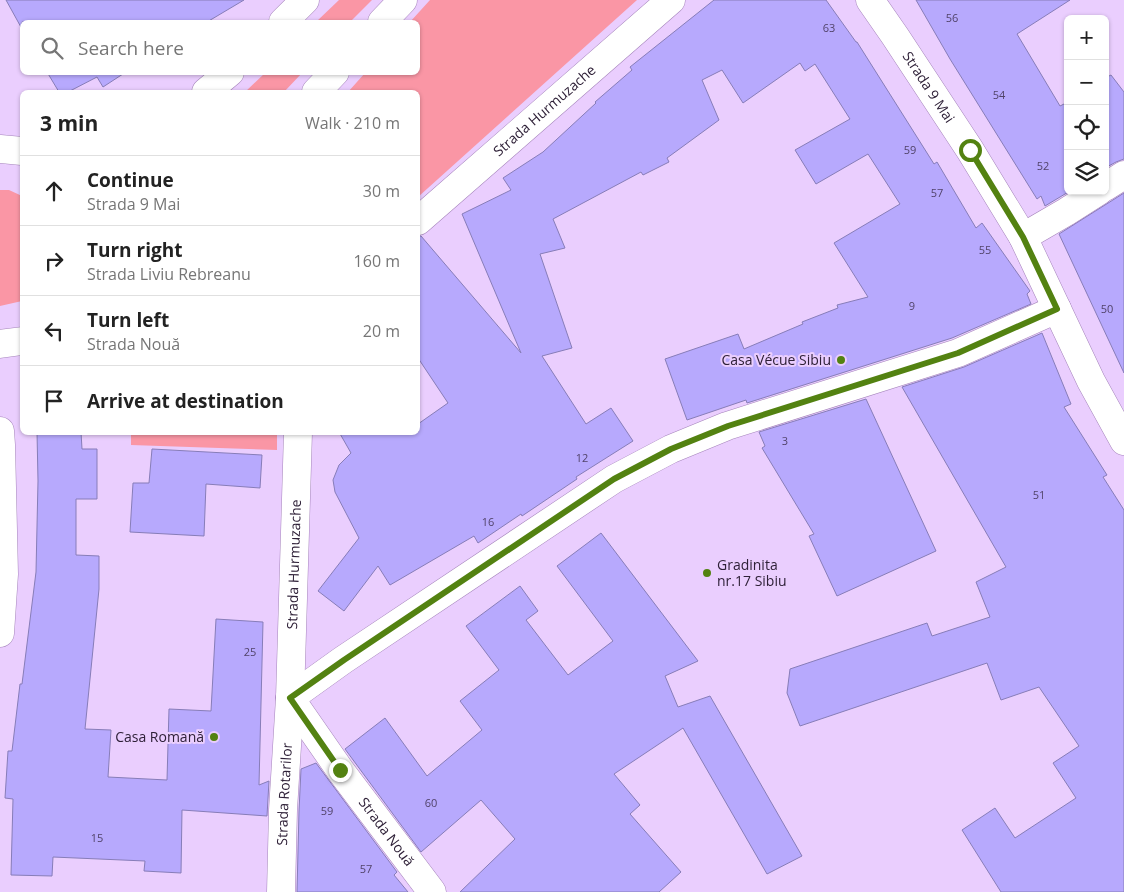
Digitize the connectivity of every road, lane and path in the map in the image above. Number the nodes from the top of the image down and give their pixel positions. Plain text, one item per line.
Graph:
1 (305, 0) edge
2 (403, 0) edge
3 (671, 0) edge
4 (870, 0) edge
5 (285, 20) edge
6 (384, 20) edge
7 (226, 75) edge
8 (332, 75) edge
9 (208, 90) edge
10 (318, 90) edge
11 (1124, 175) edge
12 (1109, 184) edge
13 (1093, 195) edge
14 (420, 219) edge
15 (1023, 237) junction
16 (1057, 309) junction
17 (20, 341) edge
18 (0, 344) edge
19 (0, 430) edge
20 (298, 435) edge
21 (1124, 441) edge
22 (0, 633) edge
23 (290, 698) junction
24 (281, 892) edge
25 (432, 892) edge

1 - 5 street
2 - 6 street
3 - 14 street, Strada Hurmuzache
4 - 15 street, Strada 9 Mai
7 - 9 street
8 - 10 street
11 - 12 street
13 - 15 street
15 - 16 street, Strada 9 Mai
16 - 21 street, Strada 9 Mai
16 - 23 street
17 - 18 street
19 - 22 street
20 - 23 street, Strada Hurmuzache
23 - 24 street, Strada Rotarilor
23 - 25 street, Strada Nouă

